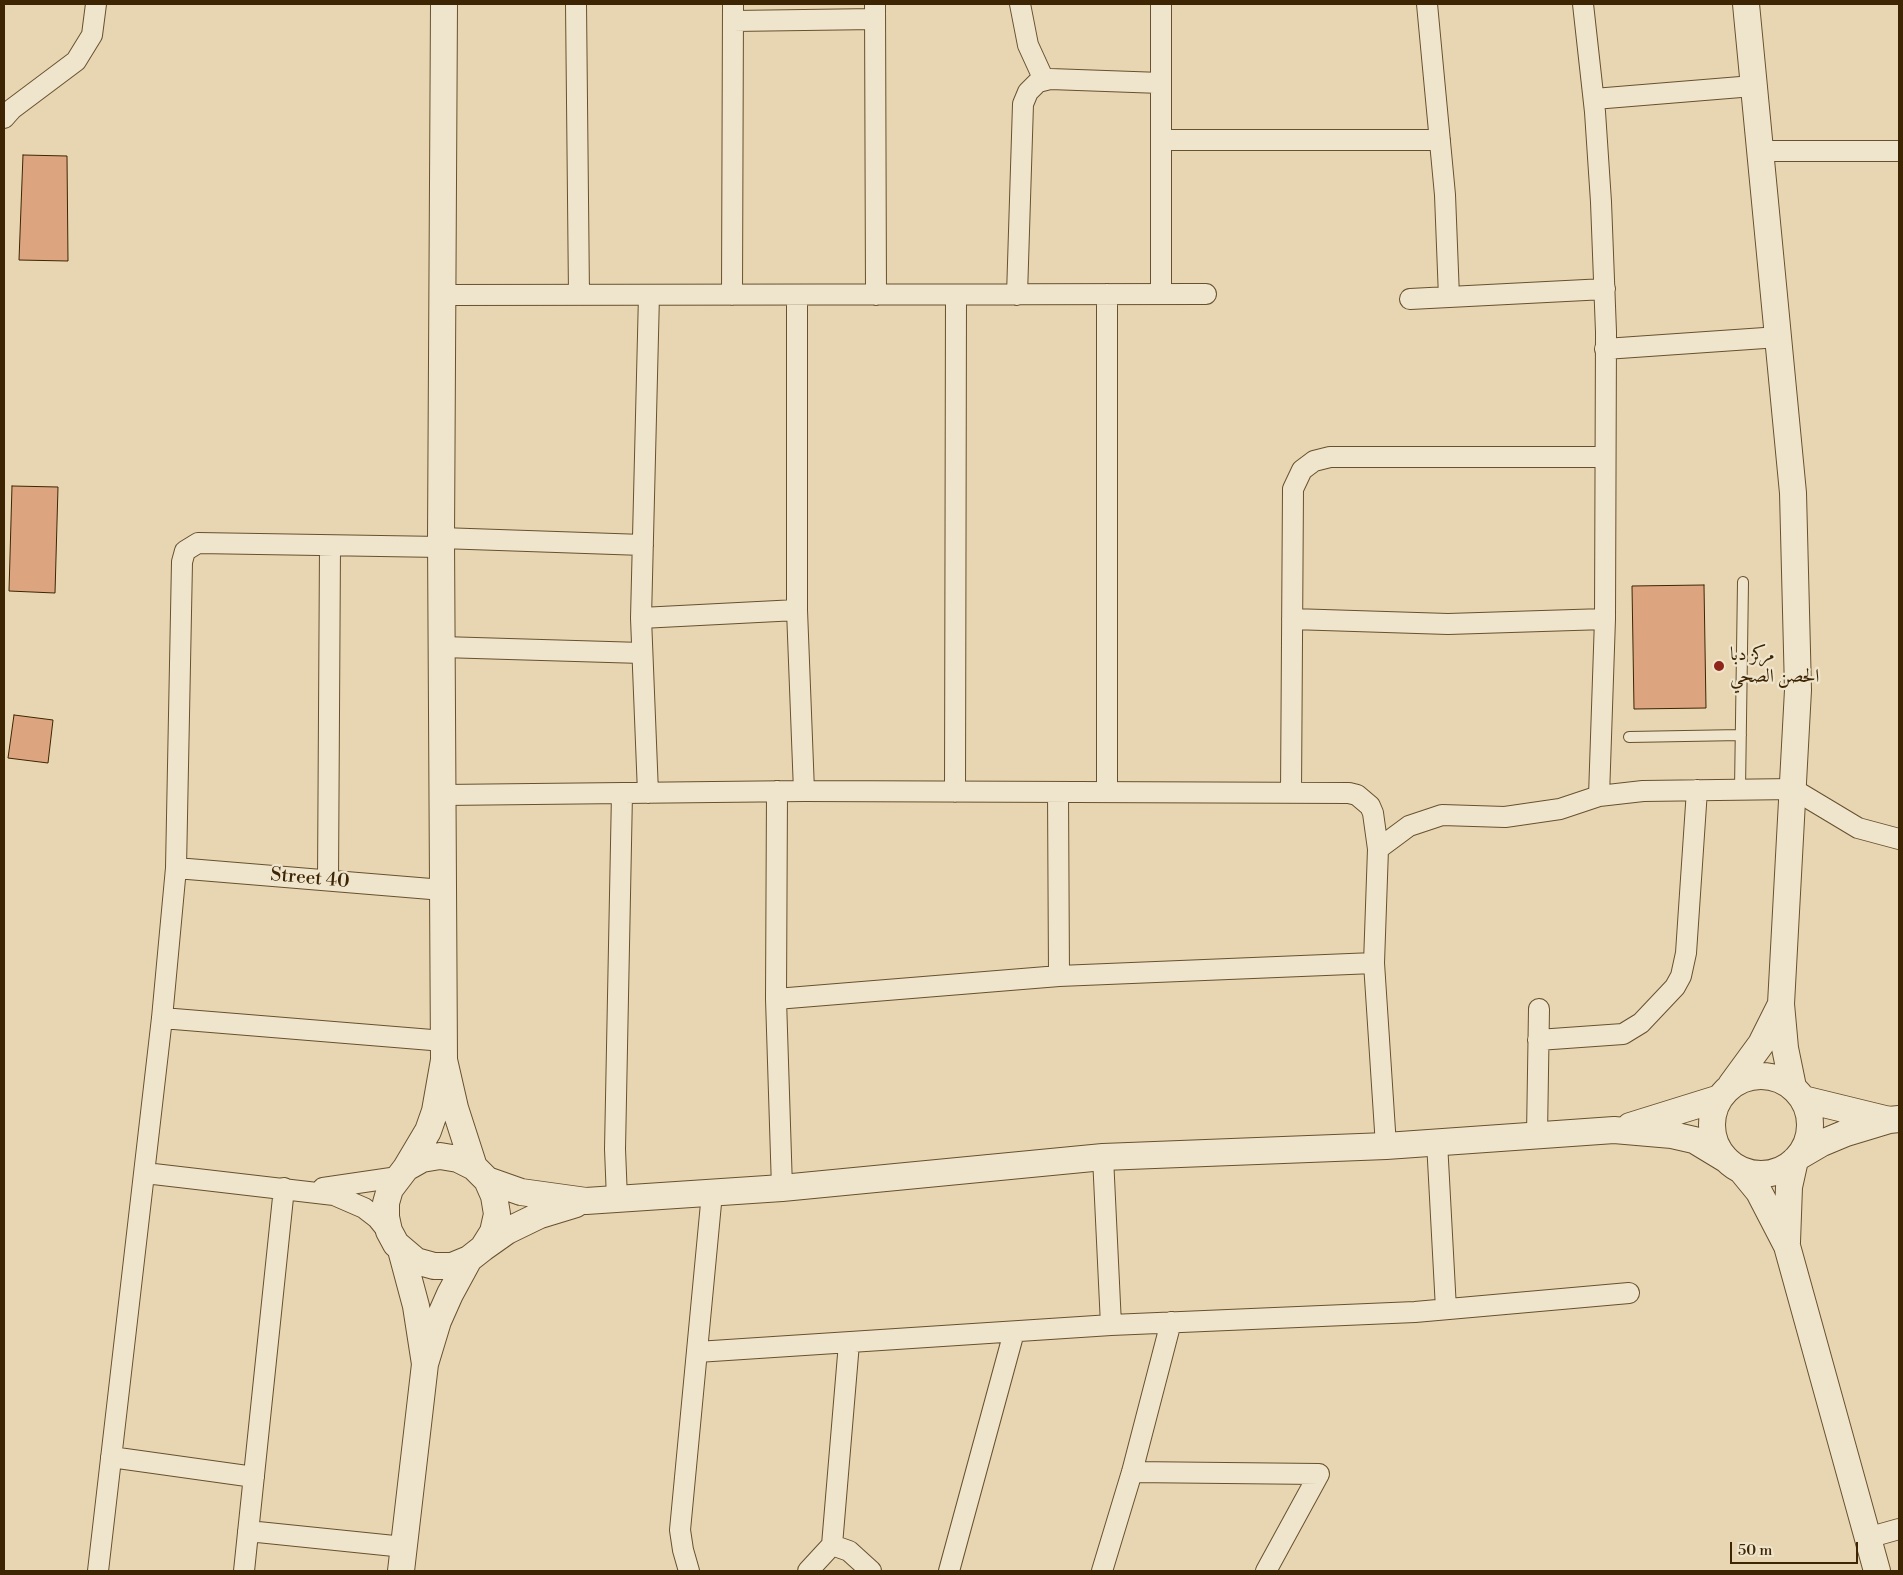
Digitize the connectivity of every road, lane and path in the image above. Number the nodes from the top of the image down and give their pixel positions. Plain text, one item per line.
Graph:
1 (96, 4) edge
2 (444, 4) edge
3 (576, 4) edge
4 (1020, 4) edge
5 (1161, 4) edge
6 (1427, 4) edge
7 (1583, 4) edge
8 (1746, 4) edge
9 (875, 11) edge
10 (733, 12) edge
11 (1044, 80) junction
12 (1161, 83) junction
13 (1754, 86) junction
14 (1594, 99) junction
15 (4, 118) edge
16 (1161, 140) junction
17 (1440, 140) junction
18 (1760, 151) junction
19 (1899, 151) edge
20 (1605, 290) junction
21 (1108, 294) junction
22 (1161, 294) junction
23 (1206, 294) dead end
24 (579, 295) junction
25 (650, 295) junction
26 (732, 295) junction
27 (797, 295) junction
28 (876, 295) junction
29 (956, 295) junction
30 (1018, 295) junction
31 (442, 296) junction
32 (1449, 297) junction
33 (1410, 299) dead end
34 (1779, 337) junction
35 (1606, 349) junction
36 (1605, 457) junction
37 (441, 543) junction
38 (643, 545) junction
39 (330, 546) junction
40 (1743, 582) dead end
41 (797, 610) junction
42 (641, 618) junction
43 (1292, 619) junction
44 (1605, 619) junction
45 (442, 648) junction
46 (642, 653) junction
47 (1741, 735) junction
48 (1629, 737) dead end
49 (1793, 788) junction
50 (1740, 789) junction
51 (1697, 790) junction
52 (777, 791) junction
53 (804, 791) junction
54 (955, 792) junction
55 (1058, 792) junction
56 (1107, 792) junction
57 (622, 793) junction
58 (648, 793) junction
59 (1291, 793) junction
60 (443, 796) junction
61 (1599, 796) junction
62 (1899, 839) edge
63 (1378, 849) junction
64 (176, 868) junction
65 (328, 880) junction
66 (443, 890) junction
67 (1374, 963) junction
68 (1059, 976) junction
69 (776, 999) junction
70 (1781, 1004) junction
71 (1538, 1010) dead end
72 (162, 1018) junction
73 (1538, 1040) junction
74 (444, 1051) junction
75 (1725, 1092) junction
76 (1798, 1093) junction
77 (1894, 1119) edge
78 (1614, 1130) junction
79 (1537, 1135) junction
80 (1437, 1142) junction
81 (1386, 1146) junction
82 (1103, 1157) junction
83 (1797, 1159) junction
84 (1734, 1165) junction
85 (402, 1172) junction
86 (145, 1173) junction
87 (480, 1174) junction
88 (782, 1188) junction
89 (292, 1189) junction
90 (712, 1193) junction
91 (617, 1199) junction
92 (586, 1201) junction
93 (1787, 1246) junction
94 (399, 1247) junction
95 (476, 1253) junction
96 (1629, 1293) dead end
97 (1446, 1309) junction
98 (1171, 1322) junction
99 (1111, 1324) junction
100 (1014, 1332) junction
101 (849, 1343) junction
102 (697, 1352) junction
103 (425, 1364) junction
104 (111, 1457) junction
105 (1132, 1472) junction
106 (254, 1477) junction
107 (1899, 1529) edge
108 (248, 1531) junction
109 (1867, 1538) junction
110 (832, 1545) junction
111 (402, 1559) edge
112 (98, 1571) edge
113 (244, 1571) edge
114 (689, 1571) edge
115 (808, 1571) edge
116 (872, 1571) edge
117 (950, 1571) edge
118 (1102, 1571) edge
119 (1266, 1571) edge
120 (1876, 1571) edge

1 - 15 street
2 - 31 street
3 - 24 street
4 - 11 street
5 - 12 street
6 - 17 street
7 - 14 street
8 - 13 street
9 - 10 street
9 - 28 street
10 - 26 street
11 - 12 street
11 - 30 street
12 - 16 street
13 - 14 street
13 - 18 street
14 - 20 street
16 - 17 street
16 - 22 street
17 - 32 street
18 - 19 street
18 - 34 street
20 - 32 street
20 - 35 street
21 - 22 street
21 - 30 street
21 - 56 street
22 - 23 street
24 - 25 street
24 - 31 street
25 - 26 street
25 - 38 street
26 - 27 street
27 - 28 street
27 - 41 street
28 - 29 street
29 - 30 street
29 - 54 street
31 - 37 street
32 - 33 street
34 - 35 street
34 - 49 street
35 - 36 street
36 - 43 street
36 - 44 street
37 - 38 street
37 - 39 street
37 - 45 street
38 - 42 street
39 - 64 street
39 - 65 street
40 - 47 lane
41 - 42 street
41 - 53 street
42 - 46 street
43 - 44 street
43 - 59 street
44 - 61 street
45 - 46 street
45 - 60 street
46 - 58 street
47 - 48 lane
47 - 50 lane
49 - 50 street
49 - 62 street
49 - 70 street
50 - 51 street
51 - 61 street
51 - 73 street
52 - 53 street
52 - 58 street
52 - 69 street
53 - 54 street
54 - 55 street
55 - 56 street
55 - 68 street
56 - 59 street
57 - 58 street
57 - 60 street
57 - 91 street
59 - 63 street
60 - 66 street
61 - 63 street
63 - 67 street
64 - 65 street, Street 40
64 - 72 street
65 - 66 street, Street 40
66 - 74 street
67 - 68 street
67 - 81 street
68 - 69 street
69 - 88 street
70 - 75 street
70 - 76 street
71 - 73 street
72 - 74 street
72 - 86 street
73 - 79 street
74 - 85 street
74 - 87 street
75 - 76 street
75 - 78 street
75 - 84 street
76 - 77 street
76 - 83 street
77 - 83 street
78 - 79 street
78 - 84 street
79 - 80 street
80 - 81 street
80 - 97 street
81 - 82 street
82 - 88 street
82 - 99 street
83 - 84 street
83 - 93 street
84 - 93 street
85 - 87 street
85 - 89 street
85 - 94 street
86 - 89 street
86 - 104 street
87 - 92 street
87 - 95 street
88 - 90 street
89 - 94 street
89 - 106 street
90 - 91 street
90 - 102 street
91 - 92 street
92 - 95 street
93 - 109 street
94 - 95 street
94 - 103 street
95 - 103 street
96 - 97 street
97 - 98 street
98 - 99 street
98 - 105 street
99 - 100 street
100 - 101 street
100 - 117 street
101 - 102 street
101 - 110 street
102 - 114 street
103 - 111 street
104 - 106 street
104 - 112 street
105 - 118 street
105 - 119 street
106 - 108 street
107 - 109 street
108 - 111 street
108 - 113 street
109 - 120 street
110 - 115 street
110 - 116 street

